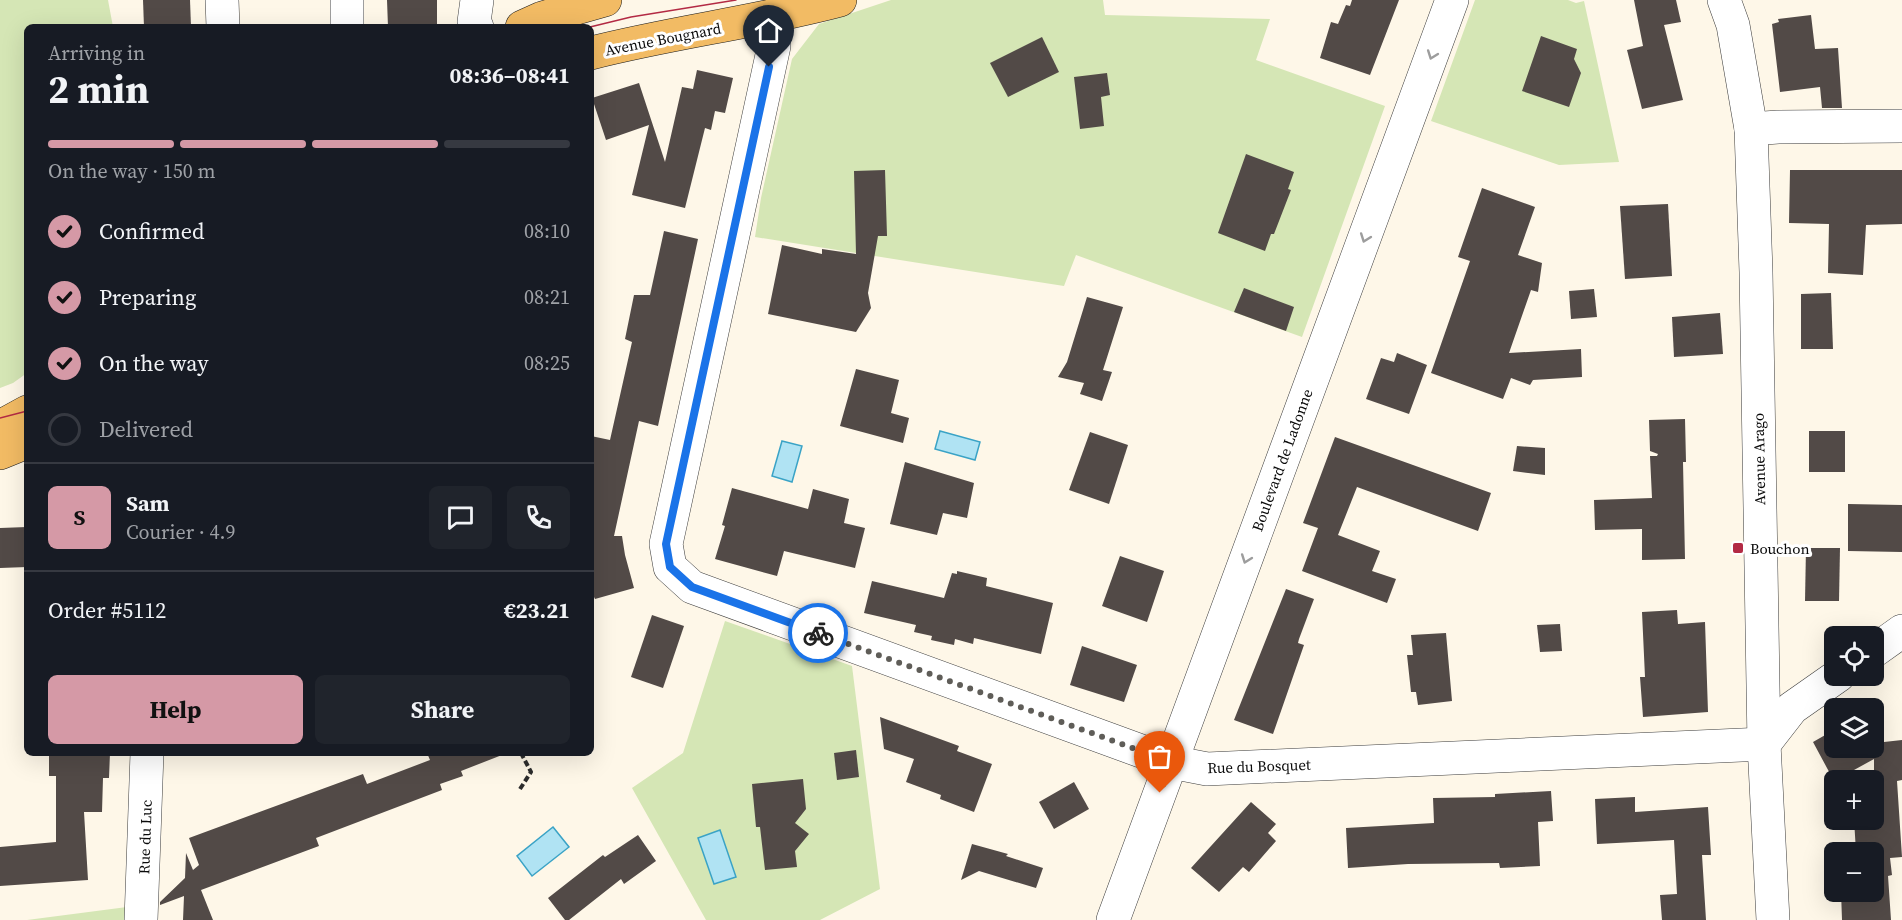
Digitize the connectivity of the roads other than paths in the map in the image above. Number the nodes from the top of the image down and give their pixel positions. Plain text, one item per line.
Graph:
1 (222, 0) edge
2 (347, 0) edge
3 (477, 0) edge
4 (605, 0) edge
5 (840, 0) edge
6 (1452, 0) edge
7 (1724, 0) edge
8 (768, 18) junction
9 (223, 24) edge
10 (347, 24) edge
11 (475, 24) edge
12 (529, 24) edge
13 (594, 52) edge
14 (1902, 126) edge
15 (1751, 129) junction
16 (24, 414) edge
17 (0, 427) edge
18 (24, 443) edge
19 (0, 453) edge
20 (1902, 631) edge
21 (1884, 644) edge
22 (1824, 686) edge
23 (1764, 744) junction
24 (147, 756) edge
25 (1171, 762) junction
26 (141, 920) edge
27 (1113, 920) edge
28 (1773, 920) edge

1 - 9 street
2 - 10 street
3 - 11 street
4 - 12 main road
5 - 8 main road, Avenue Bougnard
6 -> 25 street, Boulevard de Ladonne
7 - 15 street, Avenue Arago
8 - 13 main road, Avenue Bougnard
8 - 25 street, Rue du Bosquet
14 - 15 street
15 - 23 street, Avenue Arago
16 - 17 main road
18 - 19 main road
20 - 21 street
22 - 23 street
23 - 25 street, Rue du Bosquet
23 - 28 street, Avenue Arago
24 - 26 street, Rue du Luc
25 - 27 street, Boulevard de Ladonne

